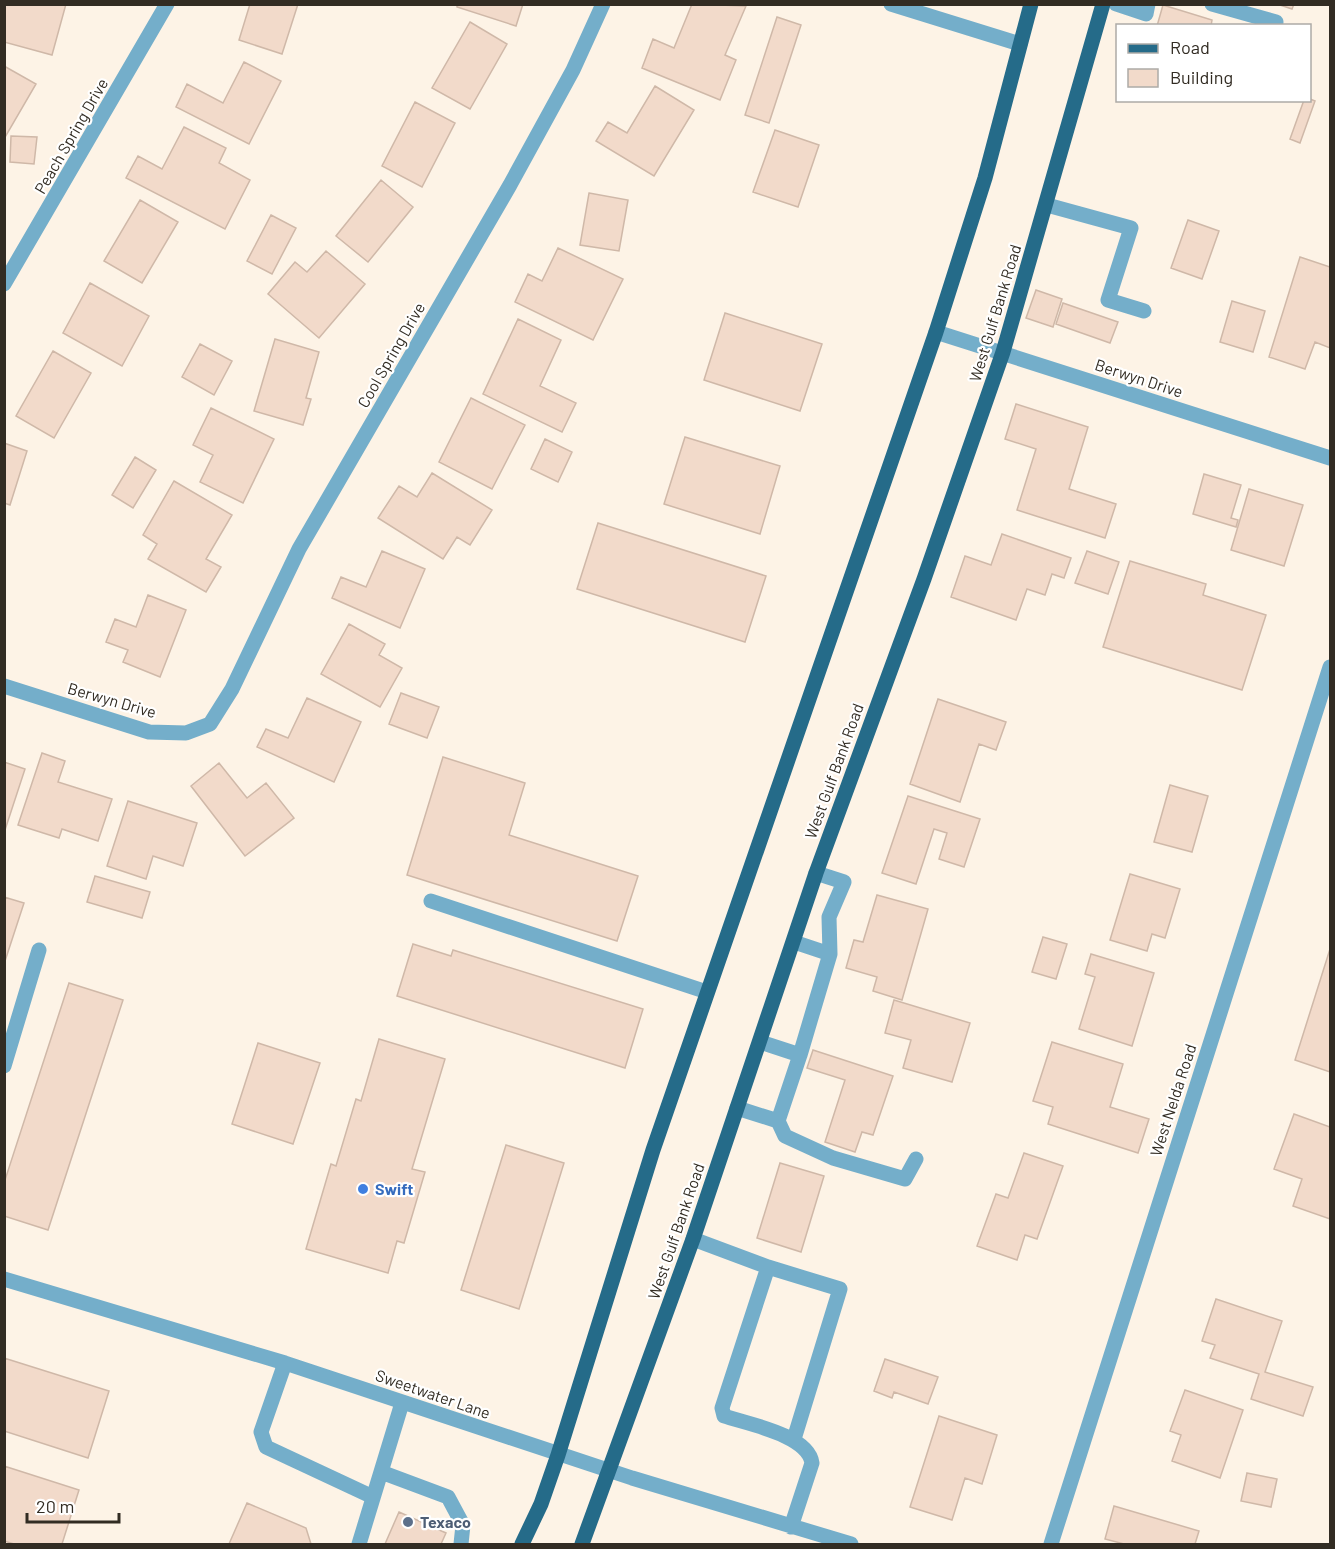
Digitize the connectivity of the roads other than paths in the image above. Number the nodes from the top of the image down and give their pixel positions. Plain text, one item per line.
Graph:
1 (167, 4) edge
2 (603, 4) edge
3 (891, 4) edge
4 (1031, 4) edge
5 (1103, 4) edge
6 (1116, 4) edge
7 (1149, 4) edge
8 (1212, 4) edge
9 (1276, 22) dead end
10 (1020, 44) junction
11 (1047, 205) junction
12 (4, 284) edge
13 (1144, 311) dead end
14 (936, 332) junction
15 (1003, 352) junction
16 (1330, 458) edge
17 (1330, 667) edge
18 (4, 686) edge
19 (210, 724) joint
20 (816, 873) junction
21 (431, 902) dead end
22 (794, 942) junction
23 (39, 950) dead end
24 (831, 954) junction
25 (707, 992) junction
26 (760, 1042) junction
27 (800, 1055) junction
28 (4, 1066) edge
29 (737, 1108) junction
30 (778, 1121) junction
31 (916, 1159) dead end
32 (693, 1239) junction
33 (768, 1267) junction
34 (4, 1279) edge
35 (285, 1363) junction
36 (402, 1403) junction
37 (794, 1439) junction
38 (558, 1455) junction
39 (609, 1471) junction
40 (381, 1472) junction
41 (373, 1497) junction
42 (791, 1527) junction
43 (359, 1545) edge
44 (461, 1545) edge
45 (522, 1545) edge
46 (582, 1545) edge
47 (851, 1545) edge
48 (1051, 1545) edge

1 - 12 street, Peach Spring Drive
2 - 19 street, Cool Spring Drive
3 - 10 street
4 - 10 main road
5 - 11 main road, West Gulf Bank Road
6 - 7 street
8 - 9 street
10 - 14 main road
11 - 13 street
11 - 15 main road, West Gulf Bank Road
14 - 15 street, Berwyn Drive
14 - 25 main road
15 - 16 street, Berwyn Drive
15 - 20 main road, West Gulf Bank Road
17 - 48 street, West Nelda Road
18 - 19 street, Berwyn Drive
20 - 22 main road, West Gulf Bank Road
20 - 24 street
21 - 25 street
22 - 24 street
22 - 26 main road, West Gulf Bank Road
23 - 28 street
24 - 27 street
25 - 38 main road
26 - 27 street
26 - 29 main road, West Gulf Bank Road
27 - 30 street
29 - 30 street
29 - 32 main road, West Gulf Bank Road
30 - 31 street
32 - 33 street
32 - 39 main road, West Gulf Bank Road
33 - 37 street
33 - 37 street
34 - 35 street, Sweetwater Lane
35 - 36 street, Sweetwater Lane
35 - 41 street
36 - 38 street, Sweetwater Lane
36 - 40 street
37 - 42 street
38 - 39 street, Sweetwater Lane
38 - 45 main road
39 - 42 street, Sweetwater Lane
39 - 46 main road, West Gulf Bank Road
40 - 41 street
40 - 44 street
41 - 43 street
42 - 47 street, Sweetwater Lane

